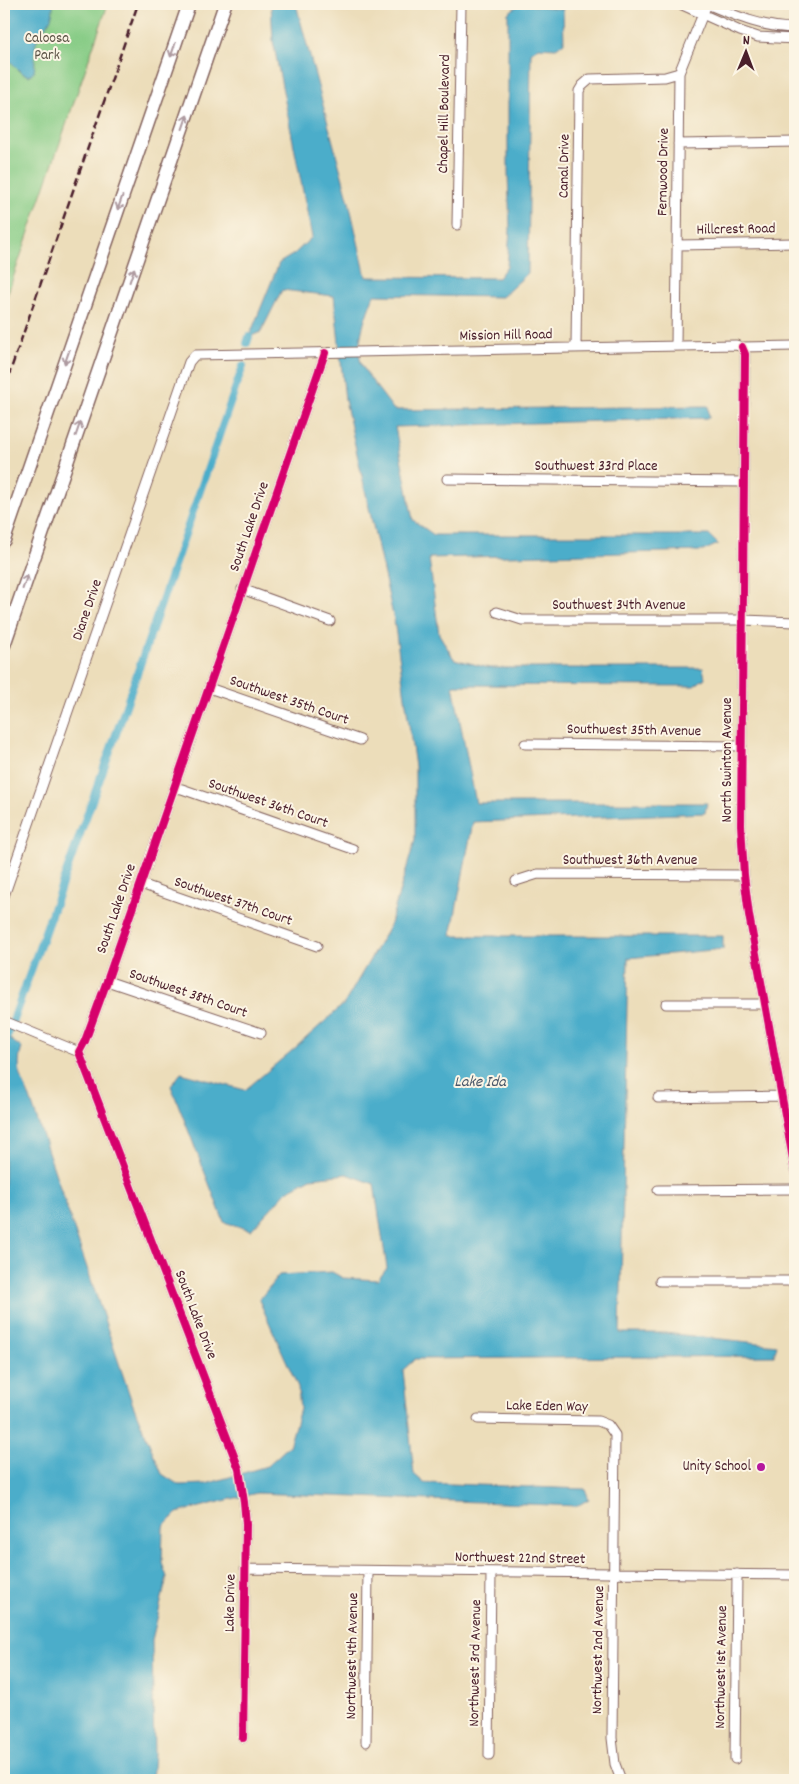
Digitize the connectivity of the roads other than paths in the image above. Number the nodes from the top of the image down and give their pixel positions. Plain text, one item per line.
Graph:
1 (189, 4) edge
2 (226, 4) edge
3 (461, 4) edge
4 (680, 4) edge
5 (707, 4) edge
6 (702, 14) junction
7 (795, 28) edge
8 (795, 39) edge
9 (679, 73) junction
10 (795, 142) edge
11 (678, 144) junction
12 (457, 225) dead end
13 (795, 242) edge
14 (677, 245) junction
15 (676, 346) junction
16 (795, 346) edge
17 (742, 347) junction
18 (576, 348) junction
19 (325, 353) junction
20 (216, 354) joint
21 (447, 479) dead end
22 (744, 482) junction
23 (4, 540) edge
24 (242, 589) junction
25 (497, 612) dead end
26 (743, 620) junction
27 (330, 621) dead end
28 (795, 622) edge
29 (4, 645) edge
30 (209, 688) junction
31 (360, 740) dead end
32 (525, 744) dead end
33 (742, 746) junction
34 (174, 788) junction
35 (353, 848) dead end
36 (744, 875) junction
37 (516, 881) dead end
38 (141, 884) junction
39 (4, 896) edge
40 (317, 946) dead end
41 (107, 981) junction
42 (666, 1004) dead end
43 (765, 1004) junction
44 (5, 1021) edge
45 (261, 1033) dead end
46 (79, 1052) junction
47 (782, 1096) junction
48 (658, 1098) dead end
49 (795, 1170) edge
50 (795, 1189) edge
51 (658, 1190) dead end
52 (660, 1281) dead end
53 (795, 1281) edge
54 (478, 1419) dead end
55 (612, 1429) joint
56 (239, 1469) joint
57 (245, 1570) junction
58 (368, 1571) junction
59 (491, 1572) junction
60 (614, 1573) junction
61 (737, 1574) junction
62 (795, 1575) edge
63 (244, 1738) dead end
64 (366, 1742) dead end
65 (489, 1755) dead end
66 (735, 1759) dead end
67 (621, 1780) edge

1 -> 23 highway
29 -> 2 highway
3 - 12 street, Chapel Hill Boulevard
4 - 6 street
5 - 6 street, Fernwood Drive
5 - 7 street
6 - 8 street
6 - 9 street, Fernwood Drive
9 - 11 street, Fernwood Drive
9 - 18 street, Canal Drive
10 - 11 street
11 - 14 street, Fernwood Drive
13 - 14 street, Hillcrest Road
14 - 15 street, Fernwood Drive
15 - 17 street, Mission Hill Road
15 - 18 street, Mission Hill Road
16 - 17 street, Mission Hill Road
17 - 22 street, North Swinton Avenue
18 - 19 street, Mission Hill Road
19 - 20 street, Mission Hill Road
19 - 24 street, South Lake Drive
20 - 39 street, Diane Drive
21 - 22 street, Southwest 33rd Place
22 - 26 street, North Swinton Avenue
24 - 27 street
24 - 30 street, South Lake Drive
25 - 26 street, Southwest 34th Avenue
26 - 28 street, Southwest 34th Avenue
26 - 33 street, North Swinton Avenue
30 - 31 street, Southwest 35th Court
30 - 34 street, South Lake Drive
32 - 33 street, Southwest 35th Avenue
33 - 36 street, North Swinton Avenue
34 - 35 street, Southwest 36th Court
34 - 38 street, South Lake Drive
36 - 37 street, Southwest 36th Avenue
36 - 43 street, North Swinton Avenue
38 - 40 street, Southwest 37th Court
38 - 41 street, South Lake Drive
41 - 45 street, Southwest 38th Court
41 - 46 street, South Lake Drive
42 - 43 street
43 - 47 street, North Swinton Avenue
44 - 46 street
46 - 56 street, South Lake Drive
47 - 48 street
47 - 49 street, North Swinton Avenue
50 - 51 street
52 - 53 street
54 - 55 street, Lake Eden Way
55 - 60 street, Northwest 2nd Avenue
56 - 57 street, Lake Drive
57 - 58 street, Northwest 22nd Street
57 - 63 street, Lake Drive
58 - 59 street, Northwest 22nd Street
58 - 64 street, Northwest 4th Avenue
59 - 60 street, Northwest 22nd Street
59 - 65 street, Northwest 3rd Avenue
60 - 61 street, Northwest 22nd Street
60 - 67 street, Northwest 2nd Avenue
61 - 62 street, Northwest 22nd Street
61 - 66 street, Northwest 1st Avenue

